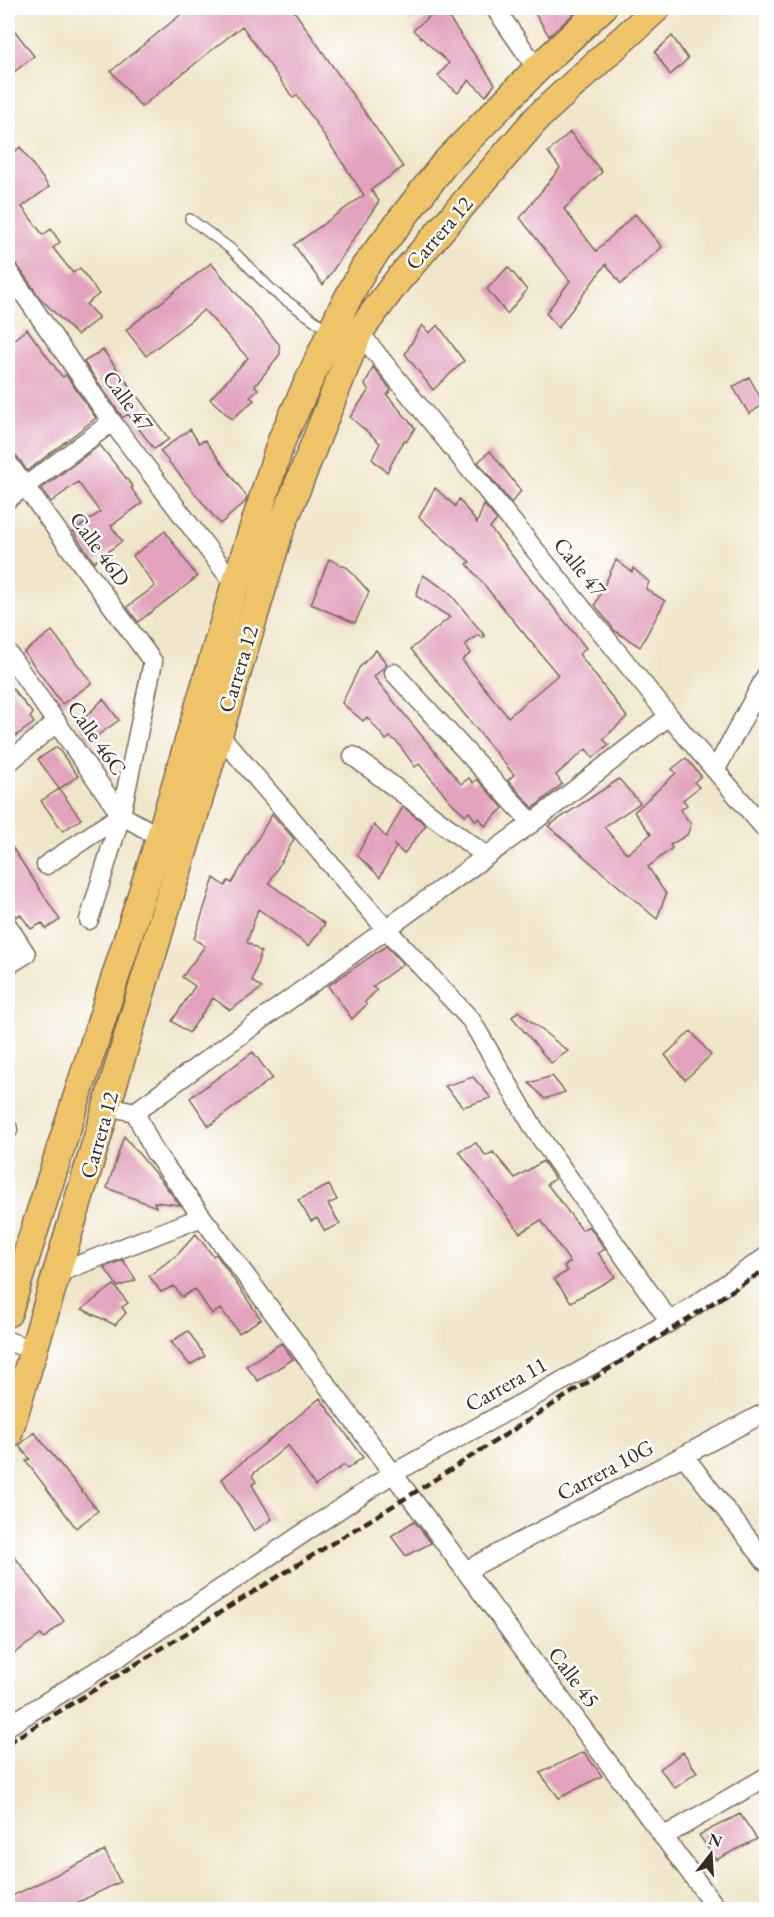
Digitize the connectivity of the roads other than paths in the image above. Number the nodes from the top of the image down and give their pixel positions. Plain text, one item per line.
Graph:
1 (495, 8) edge
2 (602, 8) edge
3 (657, 8) edge
4 (537, 69) junction
5 (190, 219) dead end
6 (8, 271) edge
7 (331, 332) junction
8 (359, 332) junction
9 (112, 422) junction
10 (8, 463) edge
11 (25, 487) junction
12 (8, 499) edge
13 (235, 585) junction
14 (8, 653) edge
15 (394, 673) dead end
16 (766, 676) edge
17 (669, 716) junction
18 (57, 722) junction
19 (218, 733) junction
20 (353, 756) dead end
21 (8, 764) edge
22 (716, 769) junction
23 (121, 815) junction
24 (532, 823) junction
25 (766, 830) edge
26 (160, 837) junction
27 (486, 856) junction
28 (46, 865) dead end
29 (89, 920) dead end
30 (8, 926) edge
31 (386, 929) junction
32 (8, 965) edge
33 (107, 1106) junction
34 (135, 1112) junction
35 (202, 1217) junction
36 (766, 1257) edge
37 (58, 1273) junction
38 (8, 1313) edge
39 (670, 1322) junction
40 (8, 1341) edge
41 (34, 1351) junction
42 (766, 1412) edge
43 (8, 1435) edge
44 (684, 1456) junction
45 (392, 1474) junction
46 (766, 1562) edge
47 (465, 1571) junction
48 (8, 1726) edge
49 (766, 1777) edge
50 (663, 1837) junction
51 (718, 1910) edge

1 - 4 street
2 - 4 main road, Carrera 12
3 - 8 main road, Carrera 12
4 - 7 main road, Carrera 12
5 - 7 lane
6 - 9 street, Calle 47
7 - 13 main road, Carrera 12
8 - 17 street, Calle 47
8 - 19 main road, Carrera 12
9 - 11 street
9 - 13 street, Calle 47
10 - 11 street, Calle 46D
11 - 12 street
11 - 23 street, Calle 46D
13 - 26 main road, Carrera 12
14 - 18 street, Calle 46C
15 - 24 street
16 - 22 street
17 - 22 street, Calle 47
17 - 24 street
18 - 21 street
18 - 23 street, Calle 46C
19 - 31 street
19 - 33 main road, Carrera 12
20 - 27 street
22 - 25 street, Calle 47
23 - 26 street, Calle 46C
23 - 28 street
23 - 29 street
24 - 27 street
26 - 38 main road, Carrera 12
27 - 31 street
30 - 32 street
31 - 34 street
31 - 39 street
33 - 34 street
33 - 37 main road, Carrera 12
34 - 35 street, Calle 45
35 - 37 street
35 - 45 street, Calle 45
36 - 39 street, Carrera 11
37 - 41 main road, Carrera 12
39 - 45 street, Carrera 11
40 - 41 street
41 - 43 main road, Carrera 12
42 - 44 street, Carrera 10G
44 - 46 street
44 - 47 street, Carrera 10G
45 - 47 street, Calle 45
45 - 48 street, Carrera 11
47 - 50 street, Calle 45
49 - 50 street
50 - 51 street, Calle 45

